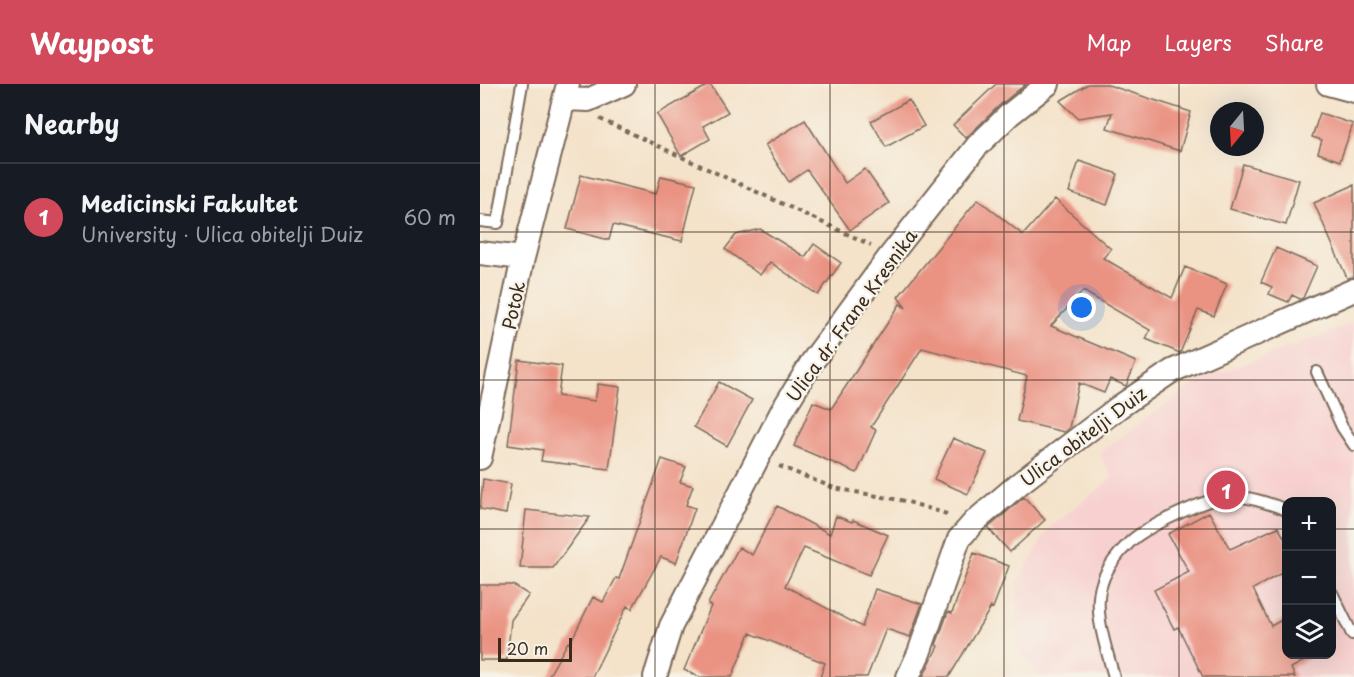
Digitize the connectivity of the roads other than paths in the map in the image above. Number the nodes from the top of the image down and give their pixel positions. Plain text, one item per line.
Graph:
1 (522, 84) edge
2 (624, 84) edge
3 (1048, 84) edge
4 (1328, 84) edge
5 (567, 91) edge
6 (1354, 91) edge
7 (480, 221) edge
8 (480, 253) edge
9 (523, 258) junction
10 (1354, 290) edge
11 (1317, 372) dead end
12 (1354, 445) edge
13 (480, 458) edge
14 (1282, 508) edge
15 (1336, 600) edge
16 (1354, 634) edge
17 (655, 677) edge
18 (908, 677) edge
19 (1114, 677) edge

1 - 7 lane
2 - 5 street
3 - 17 street, Ulica dr. Frane Kresnika
4 - 6 street
5 - 9 street, Potok
8 - 9 street, Potok
9 - 13 street, Potok
10 - 18 street, Ulica obitelji Duiz
11 - 12 lane
14 - 19 lane
15 - 16 lane

